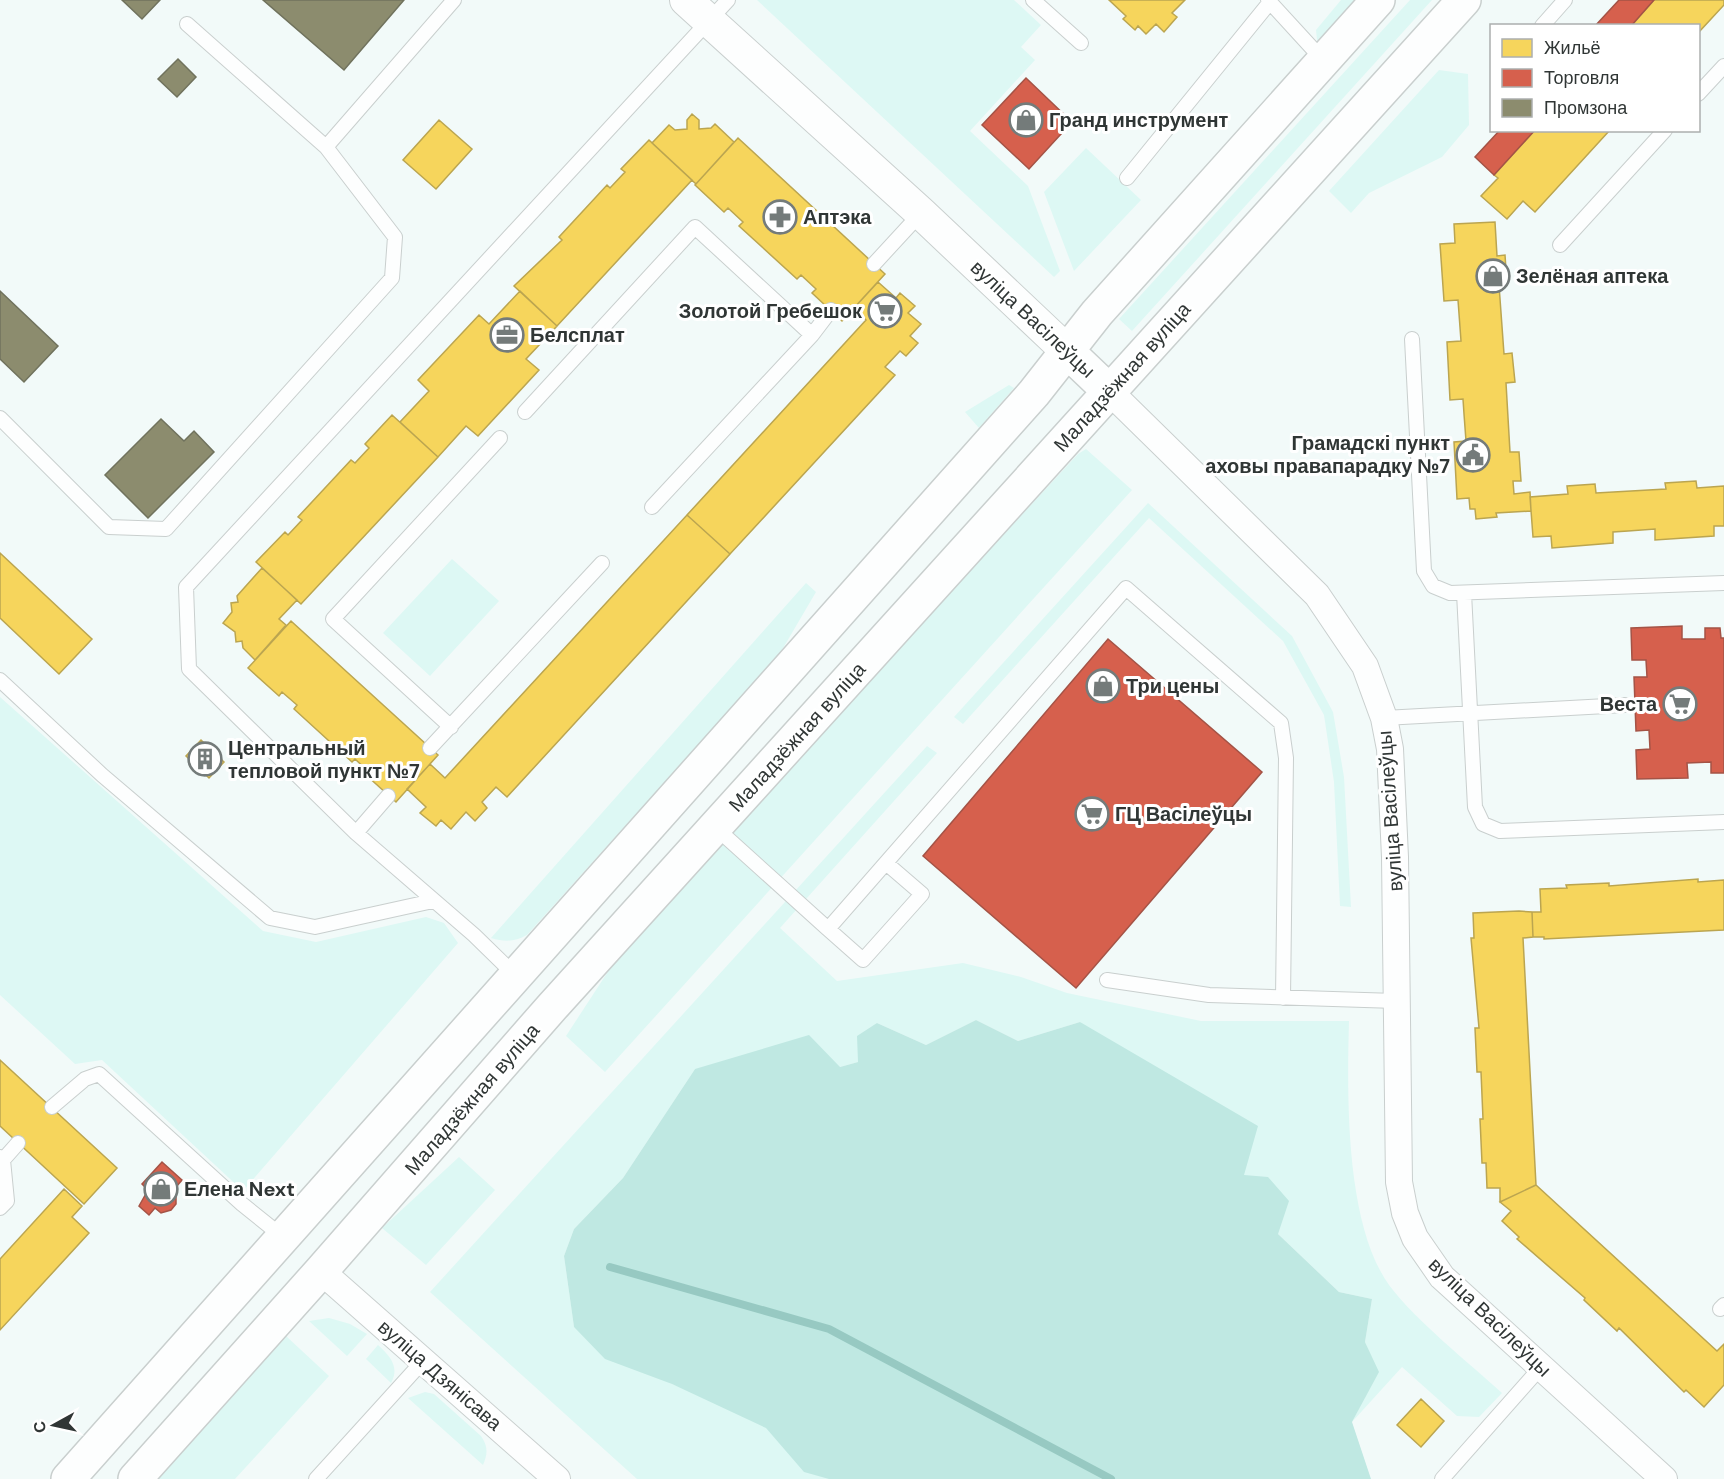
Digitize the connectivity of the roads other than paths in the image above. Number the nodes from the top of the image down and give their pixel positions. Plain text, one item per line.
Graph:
1 (454, 0) edge
2 (686, 0) edge
3 (1033, 0) edge
4 (1378, 0) edge
5 (1464, 0) edge
6 (1565, 0) edge
7 (1269, 1) edge
8 (718, 10) edge
9 (187, 24) dead end
10 (1544, 24) edge
11 (1081, 43) dead end
12 (1323, 60) junction
13 (1724, 66) edge
14 (1700, 92) edge
15 (1663, 132) edge
16 (326, 147) junction
17 (1127, 178) dead end
18 (921, 213) junction
19 (1560, 245) dead end
20 (874, 264) dead end
21 (831, 310) dead end
22 (812, 335) junction
23 (1412, 339) dead end
24 (1067, 351) junction
25 (1109, 391) junction
26 (525, 412) dead end
27 (0, 418) edge
28 (500, 438) dead end
29 (652, 507) dead end
30 (602, 563) dead end
31 (1724, 583) edge
32 (1464, 593) junction
33 (0, 680) edge
34 (1625, 705) dead end
35 (1470, 713) junction
36 (1384, 718) junction
37 (451, 727) junction
38 (430, 748) dead end
39 (388, 795) dead end
40 (1724, 822) edge
41 (715, 827) junction
42 (356, 833) junction
43 (886, 863) junction
44 (433, 901) junction
45 (828, 929) junction
46 (515, 975) junction
47 (1107, 980) dead end
48 (1283, 998) junction
49 (1396, 1001) junction
50 (552, 1007) junction
51 (52, 1107) dead end
52 (18, 1143) dead end
53 (2, 1158) edge
54 (0, 1208) edge
55 (283, 1237) junction
56 (321, 1271) junction
57 (424, 1360) junction
58 (1541, 1367) junction
59 (68, 1479) edge
60 (135, 1479) edge
61 (316, 1479) edge
62 (558, 1479) edge
63 (1442, 1479) edge
64 (1664, 1479) edge

1 - 16 lane
2 - 8 street, вуліца Васілеўцы
3 - 11 lane
4 - 12 main road
5 - 25 main road, Маладзёжная вуліца
6 - 10 lane
7 - 12 lane
7 - 17 lane
8 - 18 street, вуліца Васілеўцы
8 - 42 lane
9 - 16 lane
12 - 24 main road
13 - 14 lane
15 - 19 lane
16 - 27 lane
18 - 20 lane
18 - 24 street, вуліца Васілеўцы
21 - 22 lane
22 - 26 lane
22 - 29 lane
23 - 32 lane
24 - 25 main road, вуліца Васілеўцы
24 - 46 main road
25 - 36 street, вуліца Васілеўцы
25 - 41 main road, Маладзёжная вуліца
28 - 37 lane
30 - 37 lane
31 - 32 lane
32 - 35 lane
33 - 44 lane
34 - 35 lane
35 - 36 lane
35 - 40 lane
36 - 49 street, вуліца Васілеўцы
37 - 38 lane
39 - 42 lane
41 - 45 lane
41 - 50 main road, Маладзёжная вуліца
42 - 44 lane
43 - 45 lane
43 - 45 lane
43 - 48 lane
44 - 46 lane
46 - 50 main road
46 - 55 main road
47 - 48 lane
48 - 49 lane
49 - 58 street, вуліца Васілеўцы
50 - 56 main road, Маладзёжная вуліца
51 - 55 lane
52 - 53 lane
53 - 54 lane
55 - 56 main road
55 - 59 main road
56 - 57 street, вуліца Дзянісава
56 - 60 main road, Маладзёжная вуліца
57 - 61 lane
57 - 62 street, вуліца Дзянісава
58 - 63 lane
58 - 64 street, вуліца Васілеўцы

